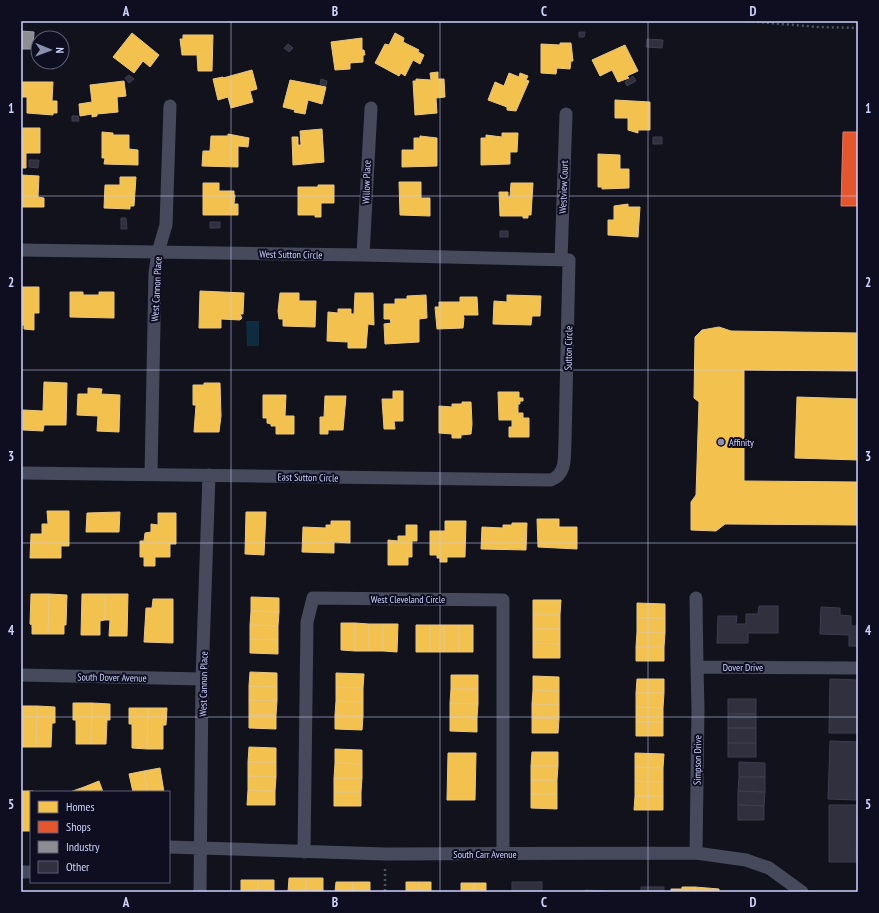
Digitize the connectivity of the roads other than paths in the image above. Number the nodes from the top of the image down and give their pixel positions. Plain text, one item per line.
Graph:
1 (170, 106) dead end
2 (371, 108) dead end
3 (566, 114) dead end
4 (21, 250) edge
5 (158, 252) junction
6 (363, 255) junction
7 (561, 260) junction
8 (566, 442) joint
9 (21, 473) edge
10 (151, 474) junction
11 (209, 476) junction
12 (696, 598) dead end
13 (697, 667) junction
14 (858, 668) edge
15 (21, 675) edge
16 (202, 679) junction
17 (170, 847) edge
18 (200, 849) junction
19 (304, 852) junction
20 (696, 853) junction
21 (503, 854) junction
22 (200, 892) edge
23 (802, 892) edge

1 - 5 street, West Cannon Place
2 - 6 street, Willow Place
3 - 7 street, Westview Court
4 - 5 street, West Sutton Circle
5 - 6 street, West Sutton Circle
5 - 10 street, West Cannon Place
6 - 7 street, West Sutton Circle
7 - 8 street, Sutton Circle
8 - 11 street, East Sutton Circle
9 - 10 street, East Sutton Circle
10 - 11 street, East Sutton Circle
11 - 16 street, West Cannon Place
12 - 13 street
13 - 14 street, Dover Drive
13 - 20 street, Simpson Drive
15 - 16 street, South Dover Avenue
16 - 18 street, West Cannon Place
17 - 18 street, South Carr Avenue
18 - 19 street, South Carr Avenue
18 - 22 street, West Cannon Place
19 - 21 street, South Carr Avenue
19 - 21 street, West Cleveland Circle
20 - 21 street, South Carr Avenue
20 - 23 street, South Carr Avenue

